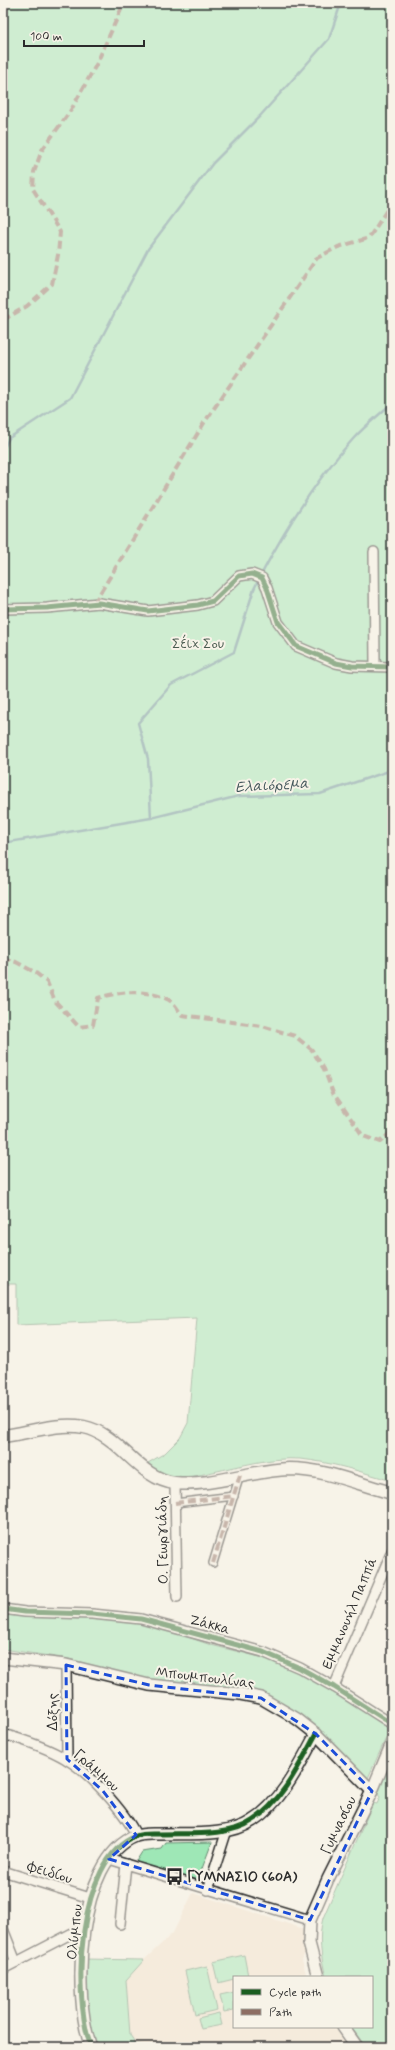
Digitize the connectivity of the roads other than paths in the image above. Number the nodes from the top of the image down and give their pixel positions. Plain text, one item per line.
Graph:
1 (374, 552) dead end
2 (3, 609) edge
3 (374, 665) junction
4 (392, 667) edge
5 (3, 1436) edge
6 (240, 1475) junction
7 (175, 1483) junction
8 (392, 1493) edge
9 (234, 1496) junction
10 (175, 1503) junction
11 (392, 1551) edge
12 (213, 1563) dead end
13 (177, 1597) dead end
14 (3, 1609) edge
15 (3, 1658) edge
16 (66, 1665) junction
17 (334, 1686) junction
18 (392, 1724) edge
19 (3, 1734) edge
20 (316, 1734) junction
21 (392, 1744) edge
22 (67, 1759) junction
23 (372, 1791) junction
24 (227, 1830) junction
25 (136, 1835) junction
26 (109, 1859) junction
27 (126, 1864) junction
28 (3, 1871) edge
29 (208, 1890) junction
30 (90, 1898) junction
31 (310, 1920) junction
32 (120, 1924) dead end
33 (84, 1927) junction
34 (3, 1929) edge
35 (16, 1962) junction
36 (3, 1969) edge
37 (318, 1976) edge
38 (344, 2028) edge
39 (355, 2046) edge
40 (91, 2047) edge

1 - 3 street
2 - 3 street
3 - 4 street
5 - 7 main road
6 - 7 main road
6 - 8 main road
6 - 9 street
7 - 10 street, Ο. Γεωργιάδη
9 - 10 street
9 - 12 street
10 - 13 street, Ο. Γεωργιάδη
11 - 17 street, Εμμανουήλ Παππά
14 - 17 street, Ζάκκα
15 - 16 street, Μπουμπουλίνας
16 - 20 street, Μπουμπουλίνας
16 - 22 street, Δόξης
17 - 18 street, Ζάκκα
19 - 22 street, Γράμμου
20 - 23 street, Μπουμπουλίνας
20 - 24 street
21 - 23 street, Γυμνασίου
22 - 25 street, Γράμμου
23 - 31 street, Γυμνασίου
24 - 25 street
24 - 29 street
25 - 26 street, Ολύμπου
26 - 27 street
26 - 30 street, Ολύμπου
27 - 29 street
27 - 32 street
28 - 30 street, Φειδίου
29 - 31 street
30 - 33 street, Ολύμπου
31 - 37 street
33 - 35 street
33 - 40 street, Ολύμπου
34 - 35 street
35 - 36 street
38 - 39 street

